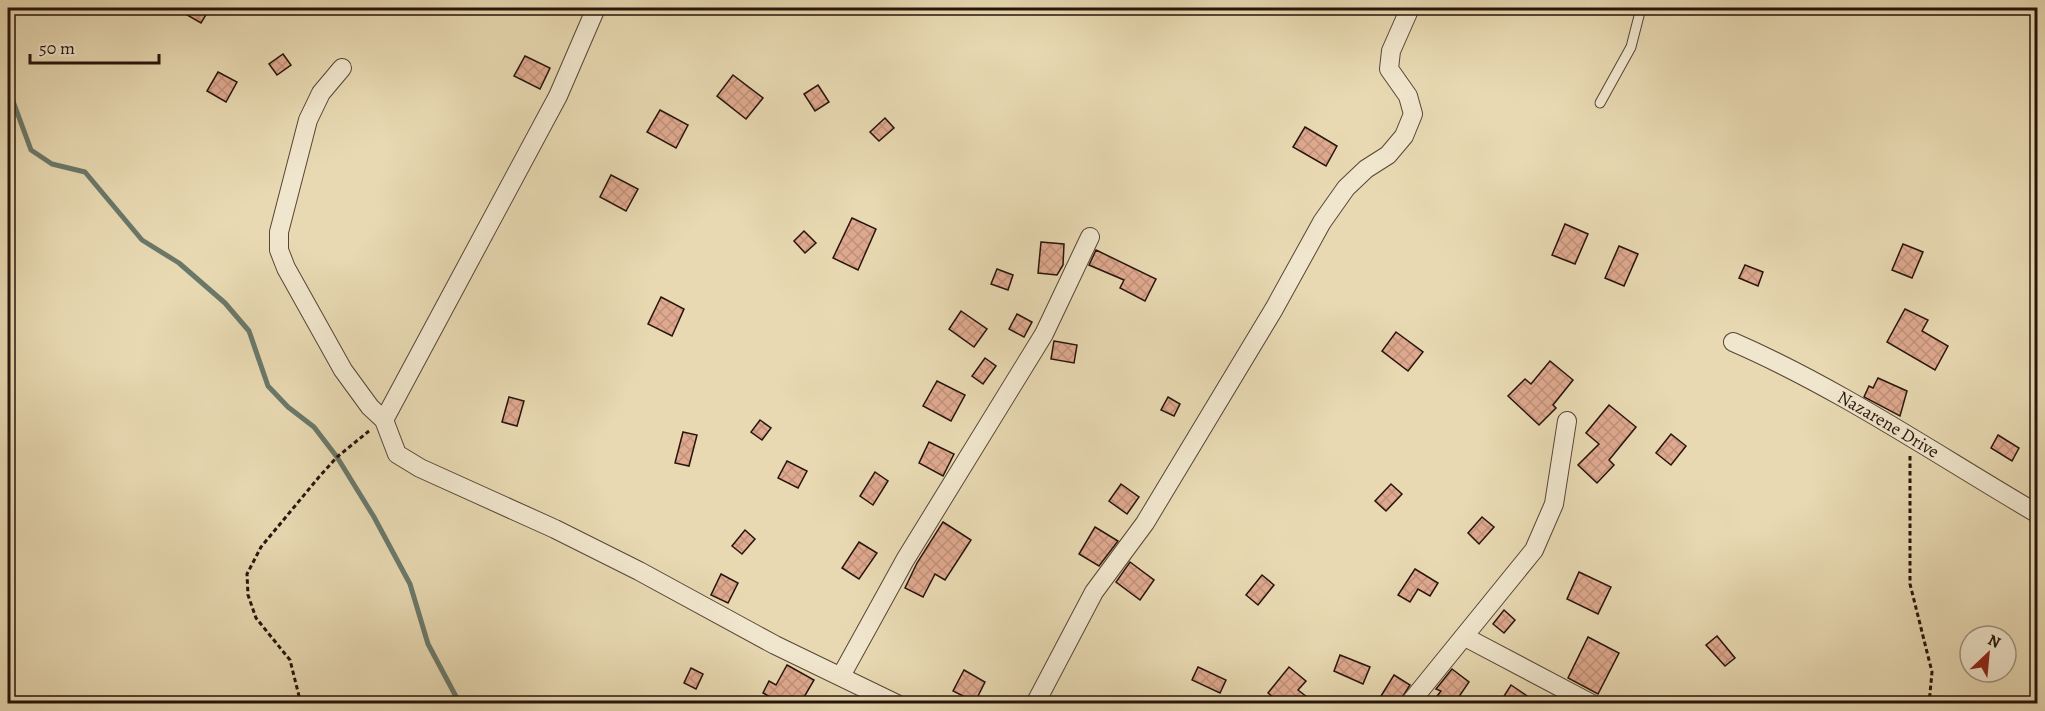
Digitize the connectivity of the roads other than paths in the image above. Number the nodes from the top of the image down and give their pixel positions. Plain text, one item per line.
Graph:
1 (596, 8) edge
2 (1410, 8) edge
3 (1641, 8) edge
4 (342, 68) dead end
5 (1600, 104) dead end
6 (1090, 237) dead end
7 (1732, 342) dead end
8 (384, 420) junction
9 (1567, 421) dead end
10 (2037, 514) edge
11 (1465, 637) junction
12 (841, 676) junction
13 (897, 704) edge
14 (1035, 704) edge
15 (1409, 704) edge
16 (1592, 704) edge

1 - 8 street
2 - 14 street
3 - 5 lane
4 - 8 street
6 - 12 street
7 - 10 street, Nazarene Drive
8 - 12 street
9 - 11 street
11 - 15 street
11 - 16 street
12 - 13 street

